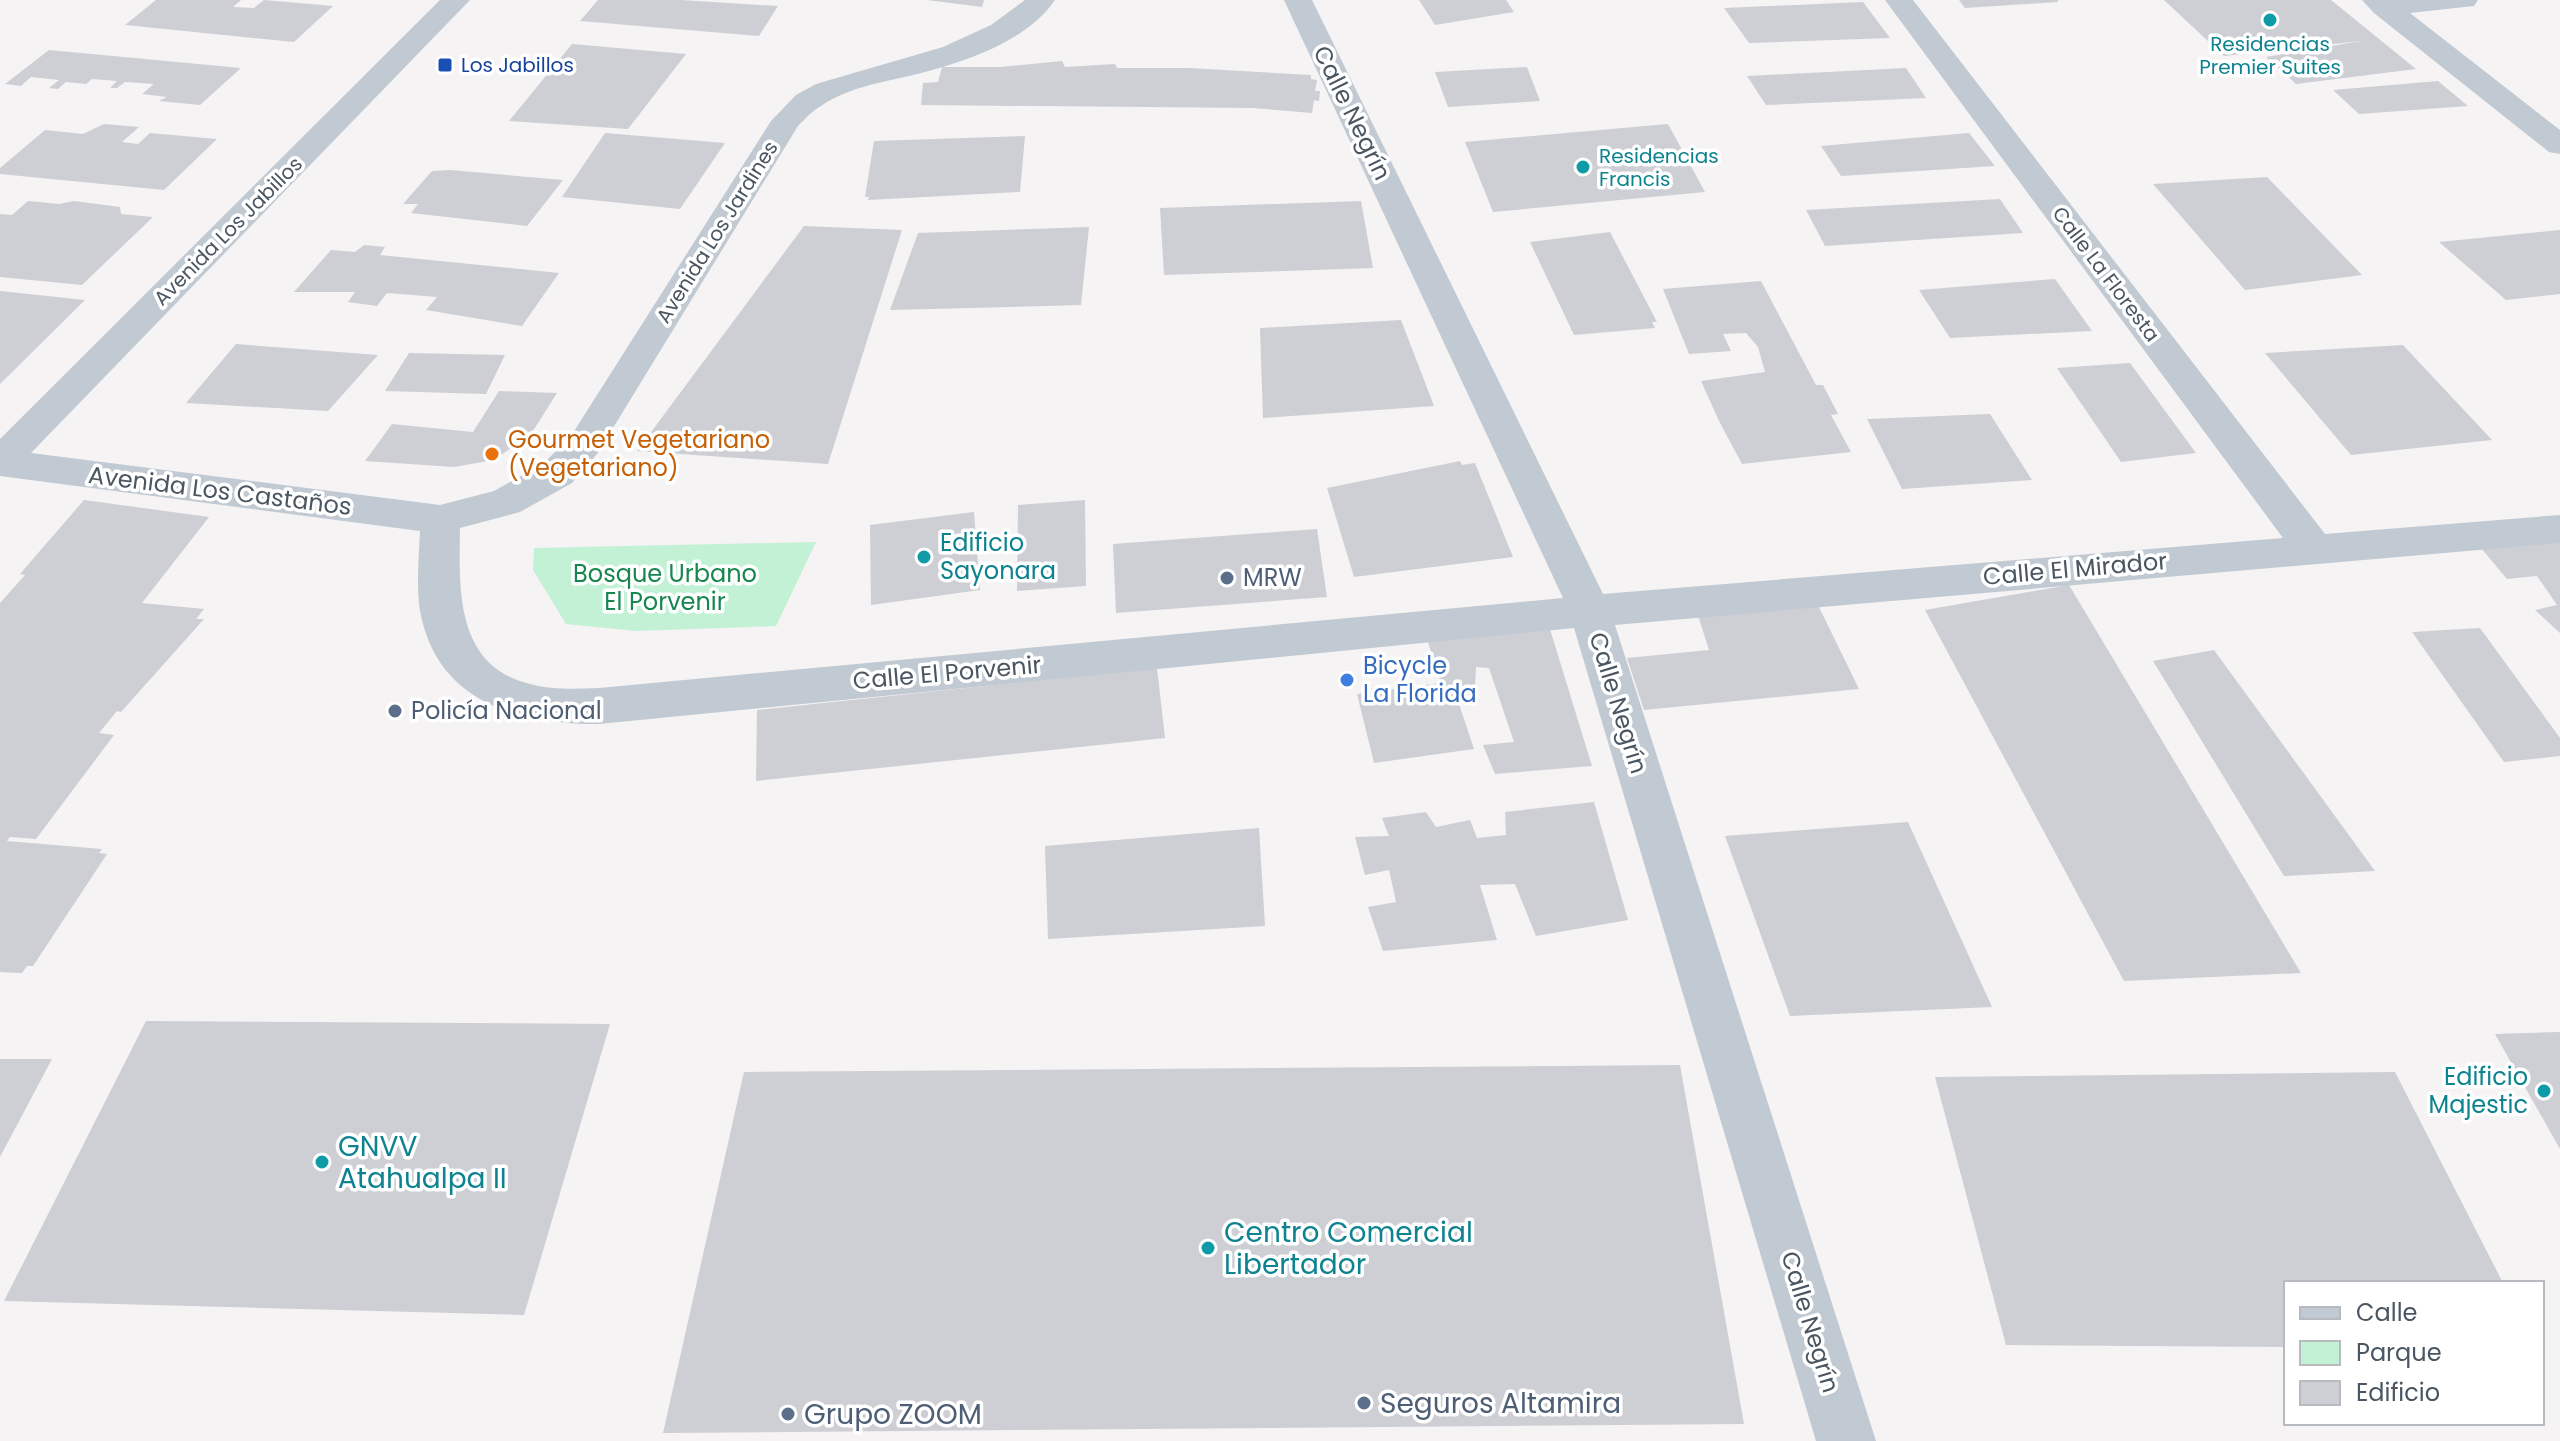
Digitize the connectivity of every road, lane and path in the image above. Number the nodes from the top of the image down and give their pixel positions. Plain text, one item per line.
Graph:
1 (456, 0) edge
2 (1041, 0) edge
3 (1298, 0) edge
4 (1899, 0) edge
5 (2464, 0) edge
6 (2380, 3) edge
7 (2560, 145) edge
8 (0, 463) edge
9 (440, 519) junction
10 (2560, 529) edge
11 (2313, 548) junction
12 (1590, 611) junction
13 (1846, 1441) edge

1 - 8 street, Avenida Los Jabillos
2 - 9 street, Avenida Los Jardines
3 - 12 street, Calle Negrín
4 - 11 street, Calle La Floresta
5 - 6 street
6 - 7 street
8 - 9 street, Avenida Los Castaños
9 - 12 street, Calle El Porvenir
10 - 11 street, Calle El Mirador
11 - 12 street, Calle El Mirador
12 - 13 street, Calle Negrín

